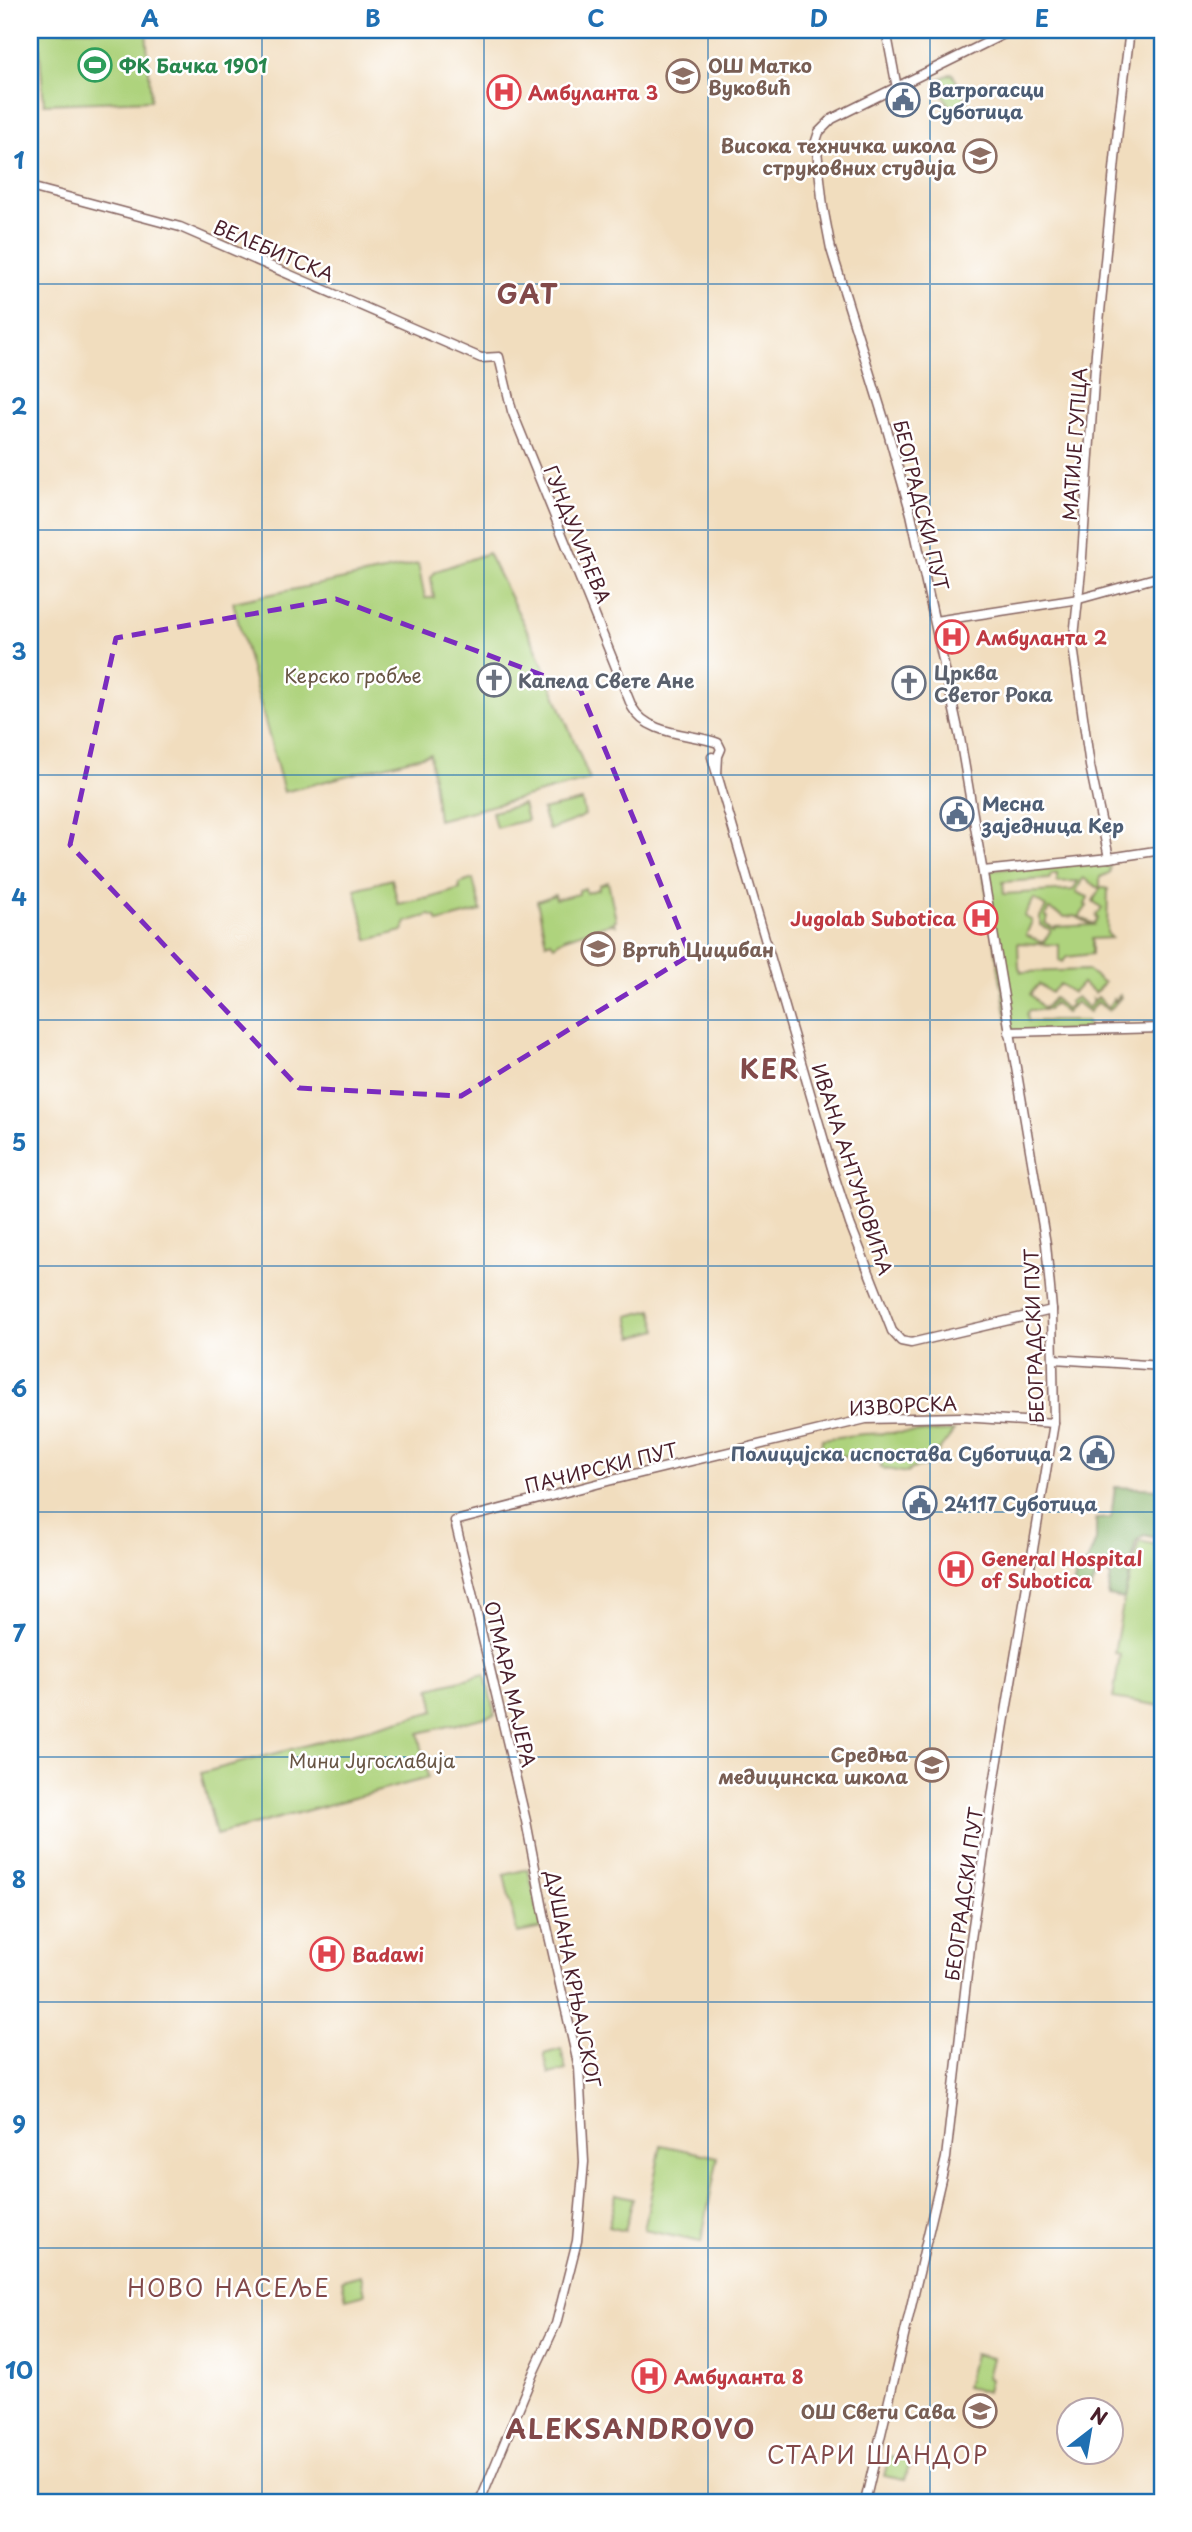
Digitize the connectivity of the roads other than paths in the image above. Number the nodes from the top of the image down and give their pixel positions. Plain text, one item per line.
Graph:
1 (886, 30) edge
2 (1012, 30) edge
3 (1130, 30) edge
4 (897, 88) junction
5 (30, 187) edge
6 (499, 357) joint
7 (1162, 576) edge
8 (1079, 599) junction
9 (935, 621) junction
10 (707, 744) junction
11 (715, 756) junction
12 (1162, 850) edge
13 (1109, 858) junction
14 (983, 871) junction
15 (1162, 1028) edge
16 (1009, 1032) junction
17 (1052, 1310) junction
18 (1054, 1359) junction
19 (1162, 1366) edge
20 (1054, 1423) junction
21 (754, 1445) joint
22 (455, 1521) joint
23 (533, 1854) joint
24 (480, 2502) edge
25 (865, 2502) edge

1 - 4 street
2 - 4 street
3 - 8 street, МАТИЈЕ ГУПЦА
4 - 9 street, БЕОГРАДСКИ ПУТ
5 - 6 street, ВЕЛЕБИТСКА
6 - 10 street, ГУНДУЛИЋЕВА
7 - 8 street
8 - 9 street
8 - 13 street, МАТИЈЕ ГУПЦА
9 - 14 street, БЕОГРАДСКИ ПУТ
10 - 11 street
10 - 11 street
11 - 17 street, ИВАНА АНТУНОВИЋА
12 - 13 street
13 - 14 street
14 - 16 street, БЕОГРАДСКИ ПУТ
15 - 16 street
16 - 17 street, БЕОГРАДСКИ ПУТ
17 - 18 street, БЕОГРАДСКИ ПУТ
18 - 19 street
18 - 20 street, БЕОГРАДСКИ ПУТ
20 - 21 street, ИЗВОРСКА
20 - 25 street, БЕОГРАДСКИ ПУТ
21 - 22 street, ПАЧИРСКИ ПУТ
22 - 23 street, ОТМАРА МАЈЕРА
23 - 24 street, ДУШАНА КРЊАЈСКОГ

